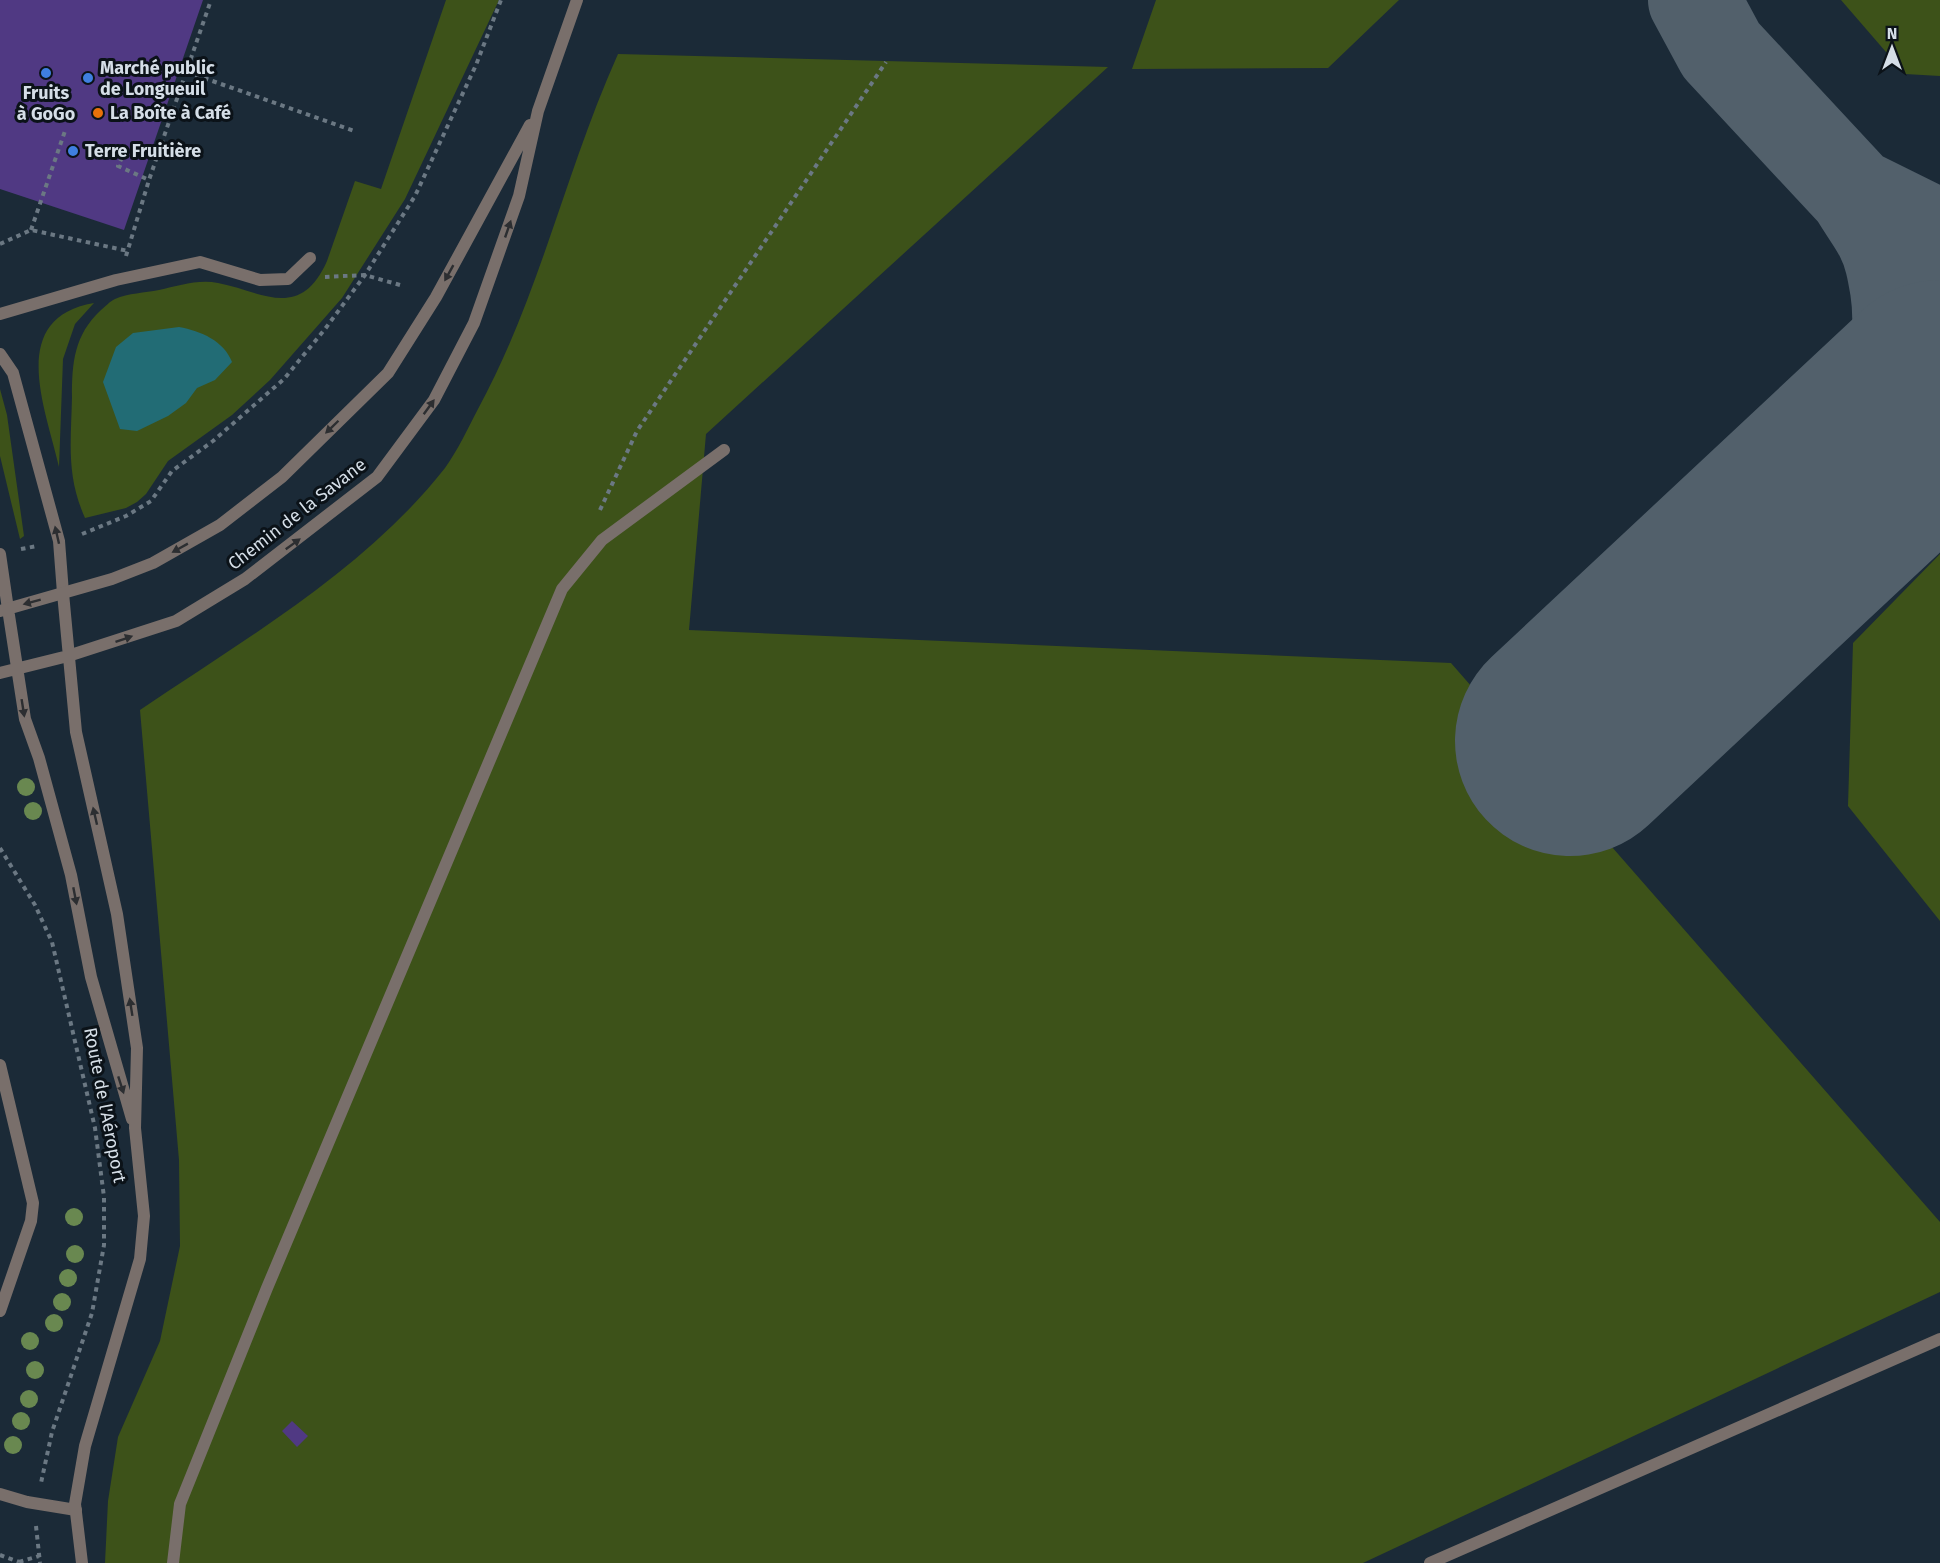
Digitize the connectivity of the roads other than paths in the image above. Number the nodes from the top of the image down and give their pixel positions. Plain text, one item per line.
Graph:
1 (577, 0) edge
2 (537, 111) junction
3 (310, 258) dead end
4 (0, 314) edge
5 (0, 354) edge
6 (724, 450) dead end
7 (0, 554) edge
8 (63, 593) junction
9 (4, 610) edge
10 (68, 656) junction
11 (17, 669) junction
12 (0, 673) edge
13 (0, 1065) edge
14 (135, 1128) junction
15 (0, 1311) edge
16 (1940, 1339) edge
17 (0, 1494) edge
18 (76, 1510) junction
19 (82, 1563) edge
20 (173, 1563) edge
21 (1430, 1563) edge

1 - 2 street, Chemin de la Savane
2 -> 8 street, Chemin de la Savane
10 -> 2 street, Chemin de la Savane
3 - 4 street
8 -> 5 street, Route de l'Aéroport
6 - 20 street
7 - 9 street, Route de l'Aéroport
8 -> 9 street, Chemin de la Savane
8 - 10 street, Route de l'Aéroport
9 - 11 street, Route de l'Aéroport
10 - 11 street, Chemin de la Savane
14 -> 10 street, Route de l'Aéroport
11 - 12 street, Chemin de la Savane
11 -> 14 street, Route de l'Aéroport
13 - 15 street
14 - 18 street, Route de l'Aéroport
16 - 21 street
17 - 18 street
18 - 19 street, Route de l'Aéroport

